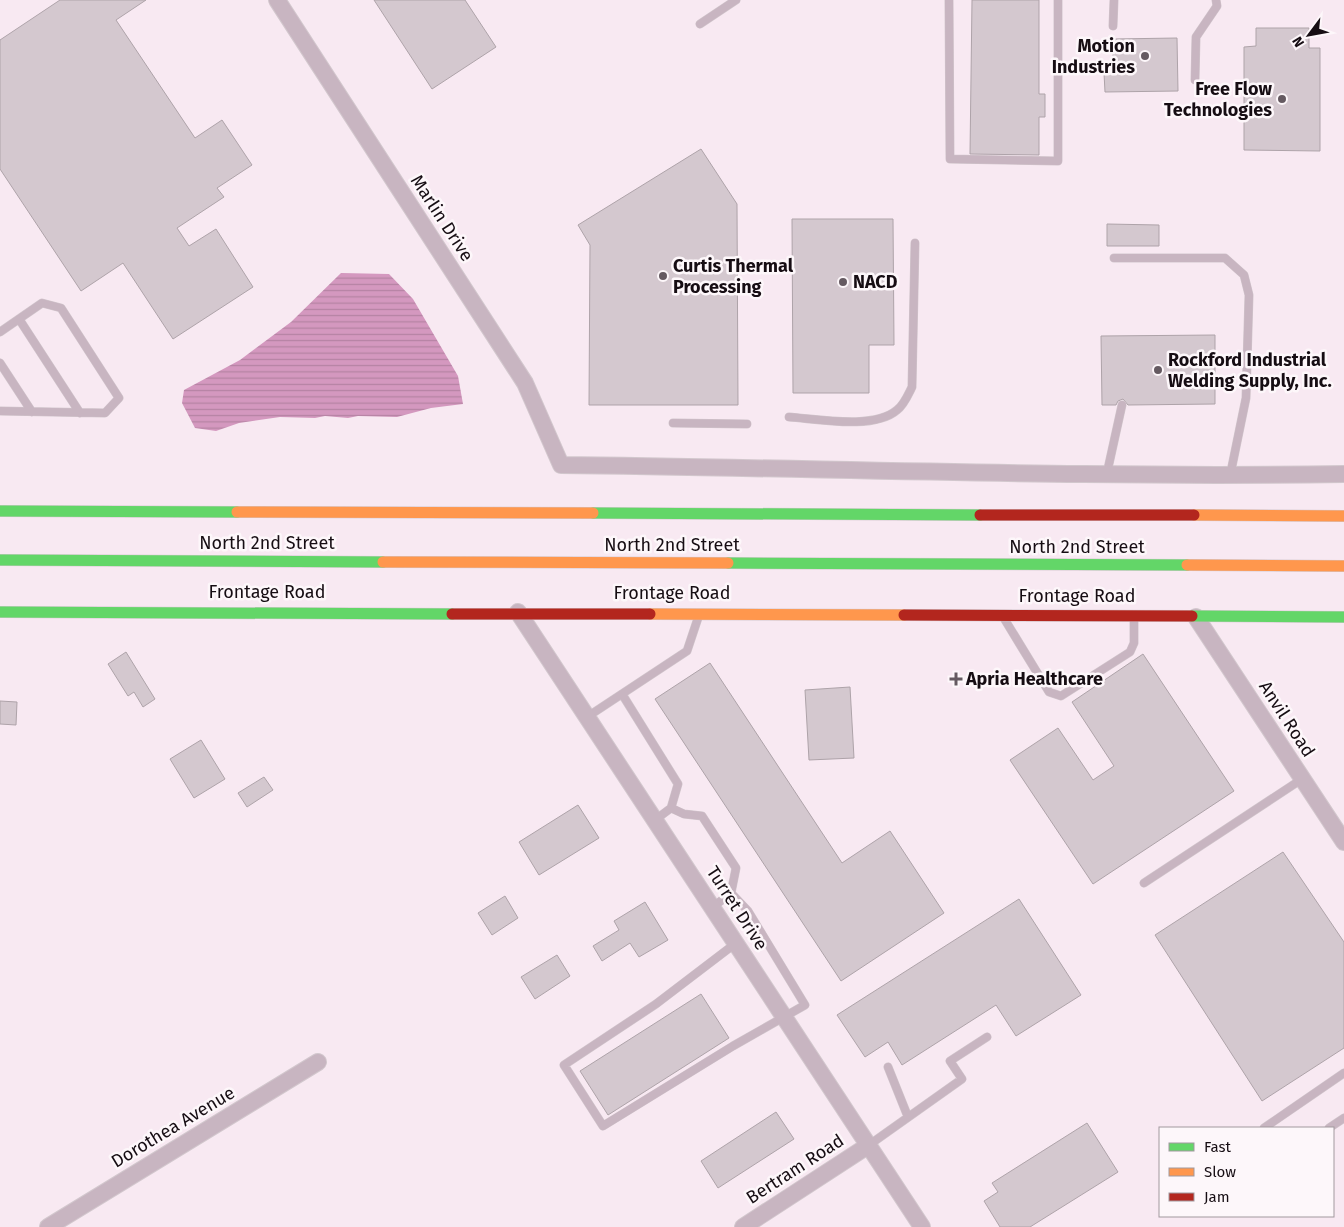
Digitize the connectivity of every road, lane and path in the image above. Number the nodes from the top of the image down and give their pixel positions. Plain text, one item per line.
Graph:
1 (277, 0) edge
2 (736, 0) edge
3 (949, 0) edge
4 (1058, 0) edge
5 (1114, 0) edge
6 (1216, 0) edge
7 (700, 24) dead end
8 (1114, 26) dead end
9 (1195, 80) dead end
10 (915, 242) dead end
11 (1114, 258) dead end
12 (19, 319) junction
13 (0, 332) edge
14 (0, 363) edge
15 (1122, 405) dead end
16 (0, 411) edge
17 (32, 412) junction
18 (80, 413) junction
19 (789, 417) dead end
20 (673, 423) dead end
21 (747, 424) dead end
22 (1107, 473) junction
23 (1344, 474) edge
24 (1230, 476) junction
25 (0, 511) edge
26 (1344, 516) edge
27 (0, 560) edge
28 (1344, 566) edge
29 (0, 612) edge
30 (518, 612) junction
31 (700, 614) junction
32 (1003, 616) junction
33 (1134, 616) junction
34 (1196, 617) junction
35 (1344, 617) edge
36 (622, 694) junction
37 (587, 717) junction
38 (1302, 779) junction
39 (670, 808) junction
40 (655, 820) junction
41 (1344, 842) edge
42 (1144, 884) dead end
43 (730, 893) junction
44 (713, 908) junction
45 (736, 943) junction
46 (785, 1018) junction
47 (988, 1037) dead end
48 (318, 1062) dead end
49 (888, 1067) dead end
50 (1344, 1073) edge
51 (908, 1117) junction
52 (1344, 1118) edge
53 (1265, 1127) edge
54 (1331, 1127) edge
55 (869, 1145) junction
56 (48, 1227) edge
57 (743, 1227) edge
58 (922, 1227) edge

1 - 22 street, Marlin Drive
2 - 7 lane
3 - 4 lane
5 - 8 lane
6 - 9 lane
10 - 19 lane
11 - 24 lane
12 - 13 lane
12 - 18 lane
12 - 18 lane
14 - 17 lane
15 - 22 lane
16 - 17 lane
17 - 18 lane
20 - 21 lane
22 - 24 street
23 - 24 street
25 - 26 main road, North 2nd Street
27 - 28 main road, North 2nd Street
29 - 30 main road, Frontage Road
30 - 31 main road, Frontage Road
30 - 37 street, Turret Drive
31 - 32 main road, Frontage Road
31 - 36 lane
32 - 33 main road, Frontage Road
32 - 33 lane
33 - 34 main road, Frontage Road
34 - 35 main road, Frontage Road
34 - 38 street, Anvil Road
36 - 37 lane
36 - 39 lane
37 - 40 street, Turret Drive
38 - 41 street, Anvil Road
38 - 42 lane
39 - 40 lane
39 - 43 lane
40 - 44 street, Turret Drive
43 - 44 lane
43 - 46 lane
44 - 45 street, Turret Drive
45 - 46 street, Turret Drive
45 - 46 lane
46 - 55 street, Turret Drive
47 - 51 lane
48 - 56 street, Dorothea Avenue
49 - 51 lane
50 - 53 lane
51 - 55 lane
52 - 54 lane
55 - 57 street, Bertram Road
55 - 58 street, Turret Drive

